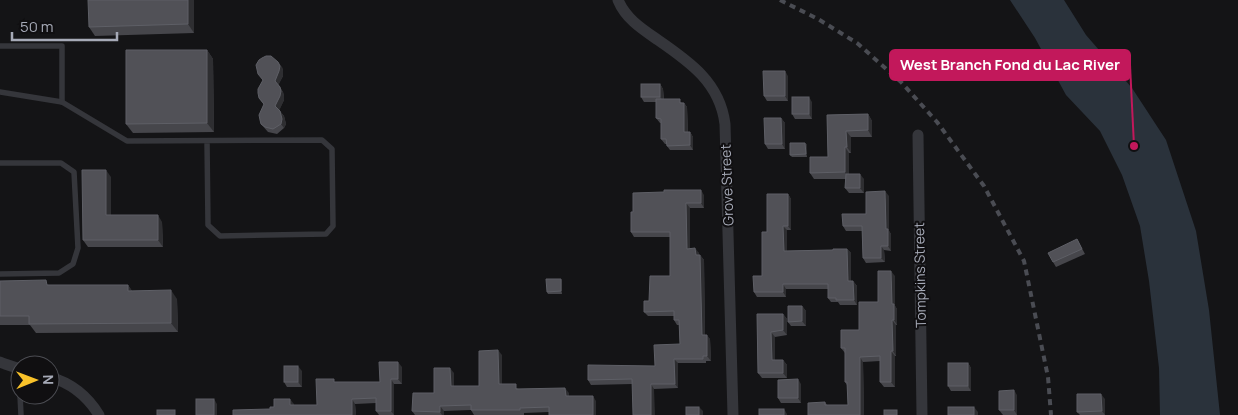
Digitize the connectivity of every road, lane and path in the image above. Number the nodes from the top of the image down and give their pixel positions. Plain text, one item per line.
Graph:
1 (618, 0) edge
2 (0, 46) edge
3 (0, 92) edge
4 (62, 102) junction
5 (918, 135) dead end
6 (207, 141) junction
7 (0, 164) edge
8 (0, 274) edge
9 (60, 381) edge
10 (99, 415) edge
11 (733, 415) edge
12 (922, 415) edge

1 - 11 street, Grove Street
2 - 4 lane
3 - 4 lane
4 - 6 lane
5 - 12 street, Tompkins Street
6 - 6 lane
7 - 8 lane
9 - 10 street

